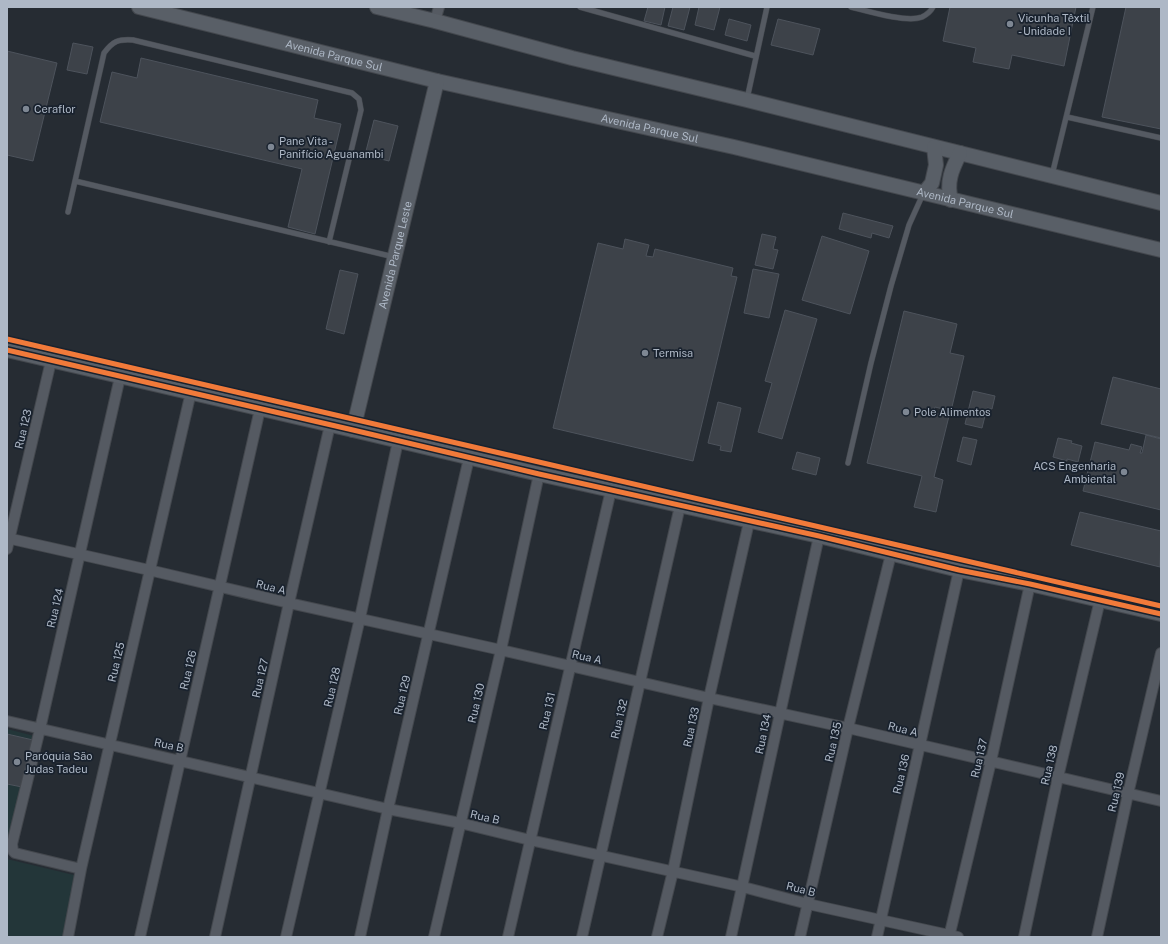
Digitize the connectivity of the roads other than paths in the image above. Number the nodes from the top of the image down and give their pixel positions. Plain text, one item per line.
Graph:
1 (139, 7) edge
2 (377, 7) edge
3 (439, 7) edge
4 (580, 7) edge
5 (767, 7) edge
6 (851, 7) edge
7 (933, 7) edge
8 (1093, 7) edge
9 (435, 21) junction
10 (755, 56) junction
11 (437, 81) junction
12 (747, 100) junction
13 (1067, 117) junction
14 (1161, 138) edge
15 (934, 147) junction
16 (960, 153) junction
17 (1052, 175) junction
18 (74, 181) junction
19 (924, 193) junction
20 (952, 200) junction
21 (1161, 203) edge
22 (68, 212) dead end
23 (329, 242) junction
24 (1161, 250) edge
25 (395, 258) junction
26 (7, 350) edge
27 (51, 361) junction
28 (120, 376) junction
29 (191, 392) junction
30 (260, 409) junction
31 (330, 425) junction
32 (353, 430) junction
33 (398, 441) junction
34 (469, 458) junction
35 (848, 463) dead end
36 (539, 474) junction
37 (611, 490) junction
38 (680, 506) junction
39 (749, 522) junction
40 (819, 536) junction
41 (8, 542) edge
42 (80, 554) junction
43 (891, 554) junction
44 (149, 570) junction
45 (960, 570) junction
46 (1030, 584) junction
47 (219, 586) junction
48 (1100, 600) junction
49 (289, 604) junction
50 (1161, 614) edge
51 (360, 618) junction
52 (429, 634) junction
53 (501, 650) junction
54 (1161, 653) edge
55 (570, 666) junction
56 (640, 682) junction
57 (709, 698) junction
58 (780, 713) junction
59 (7, 721) edge
60 (848, 728) junction
61 (40, 729) junction
62 (109, 745) junction
63 (920, 746) junction
64 (180, 760) junction
65 (991, 762) junction
66 (250, 777) junction
67 (1058, 777) junction
68 (319, 793) junction
69 (1128, 794) junction
70 (1161, 801) edge
71 (388, 809) junction
72 (460, 823) junction
73 (530, 840) junction
74 (601, 856) junction
75 (81, 869) junction
76 (673, 871) junction
77 (743, 886) junction
78 (808, 904) junction
79 (881, 920) junction
80 (952, 936) edge
81 (68, 937) edge
82 (140, 937) edge
83 (215, 937) edge
84 (286, 937) edge
85 (360, 937) edge
86 (434, 937) edge
87 (508, 937) edge
88 (582, 937) edge
89 (656, 937) edge
90 (731, 937) edge
91 (800, 937) edge
92 (877, 937) edge
93 (1024, 937) edge
94 (1097, 937) edge

1 - 11 street, Avenida Parque Sul
2 - 9 street
3 - 9 street
4 - 10 lane
5 - 10 lane
6 - 7 lane
8 - 13 lane
9 - 12 street
10 - 12 lane
11 - 19 street, Avenida Parque Sul
11 - 25 street, Avenida Parque Leste
12 - 15 street
13 - 14 lane
13 - 17 lane
15 - 16 street
15 - 19 street
16 - 17 street
16 - 20 street
17 - 21 street
18 - 22 lane
18 - 23 lane
18 - 23 lane
19 - 20 street, Avenida Parque Sul
19 - 35 lane
20 - 24 street, Avenida Parque Sul
23 - 25 lane
25 - 32 street, Avenida Parque Leste
26 - 27 street
27 - 28 street
27 - 41 street, Rua 123
28 - 29 street
28 - 42 street, Rua 124
29 - 30 street
29 - 44 street, Rua 125
30 - 31 street
30 - 47 street, Rua 126
31 - 32 street
31 - 49 street, Rua 127
32 - 33 street
33 - 34 street
33 - 51 street, Rua 128
34 - 36 street
34 - 52 street, Rua 129
36 - 37 street
36 - 53 street, Rua 130
37 - 38 street
37 - 55 street, Rua 131
38 - 39 street
38 - 56 street, Rua 132
39 - 40 street
39 - 57 street, Rua 133
40 - 43 street
40 - 58 street, Rua 134
41 - 42 street, Rua A
42 - 44 street, Rua A
42 - 61 street, Rua 124
43 - 45 street
43 - 60 street, Rua 135
44 - 47 street, Rua A
44 - 62 street, Rua 125
45 - 46 street
45 - 63 street, Rua 136
46 - 48 street
46 - 65 street, Rua 137
47 - 49 street, Rua A
47 - 64 street, Rua 126
48 - 50 street
48 - 67 street, Rua 138
49 - 51 street, Rua A
49 - 66 street, Rua 127
51 - 52 street, Rua A
51 - 68 street, Rua 128
52 - 53 street, Rua A
52 - 71 street, Rua 129
53 - 55 street, Rua A
53 - 72 street, Rua 130
54 - 69 street, Rua 139
55 - 56 street, Rua A
55 - 73 street, Rua 131
56 - 57 street, Rua A
56 - 74 street, Rua 132
57 - 58 street, Rua A
57 - 76 street, Rua 133
58 - 60 street, Rua A
58 - 77 street, Rua 134
59 - 61 street, Rua B
60 - 63 street, Rua A
60 - 78 street, Rua 135
61 - 62 street, Rua B
61 - 75 street, Rua 124
62 - 64 street, Rua B
62 - 75 street, Rua 125
63 - 65 street, Rua A
63 - 79 street, Rua 136
64 - 66 street, Rua B
64 - 82 street, Rua 126
65 - 67 street, Rua A
65 - 80 street, Rua 137
66 - 68 street, Rua B
66 - 83 street, Rua 127
67 - 69 street, Rua A
67 - 93 street, Rua 138
68 - 71 street, Rua B
68 - 84 street, Rua 128
69 - 70 street, Rua A
69 - 94 street, Rua 139
71 - 72 street, Rua B
71 - 85 street, Rua 129
72 - 73 street, Rua B
72 - 86 street, Rua 130
73 - 74 street, Rua B
73 - 87 street, Rua 131
74 - 76 street, Rua B
74 - 88 street, Rua 132
75 - 81 street, Rua 125
76 - 77 street, Rua B
76 - 89 street, Rua 133
77 - 78 street, Rua B
77 - 90 street, Rua 134
78 - 79 street, Rua B
78 - 91 street, Rua 135
79 - 80 street, Rua B
79 - 92 street, Rua 136

